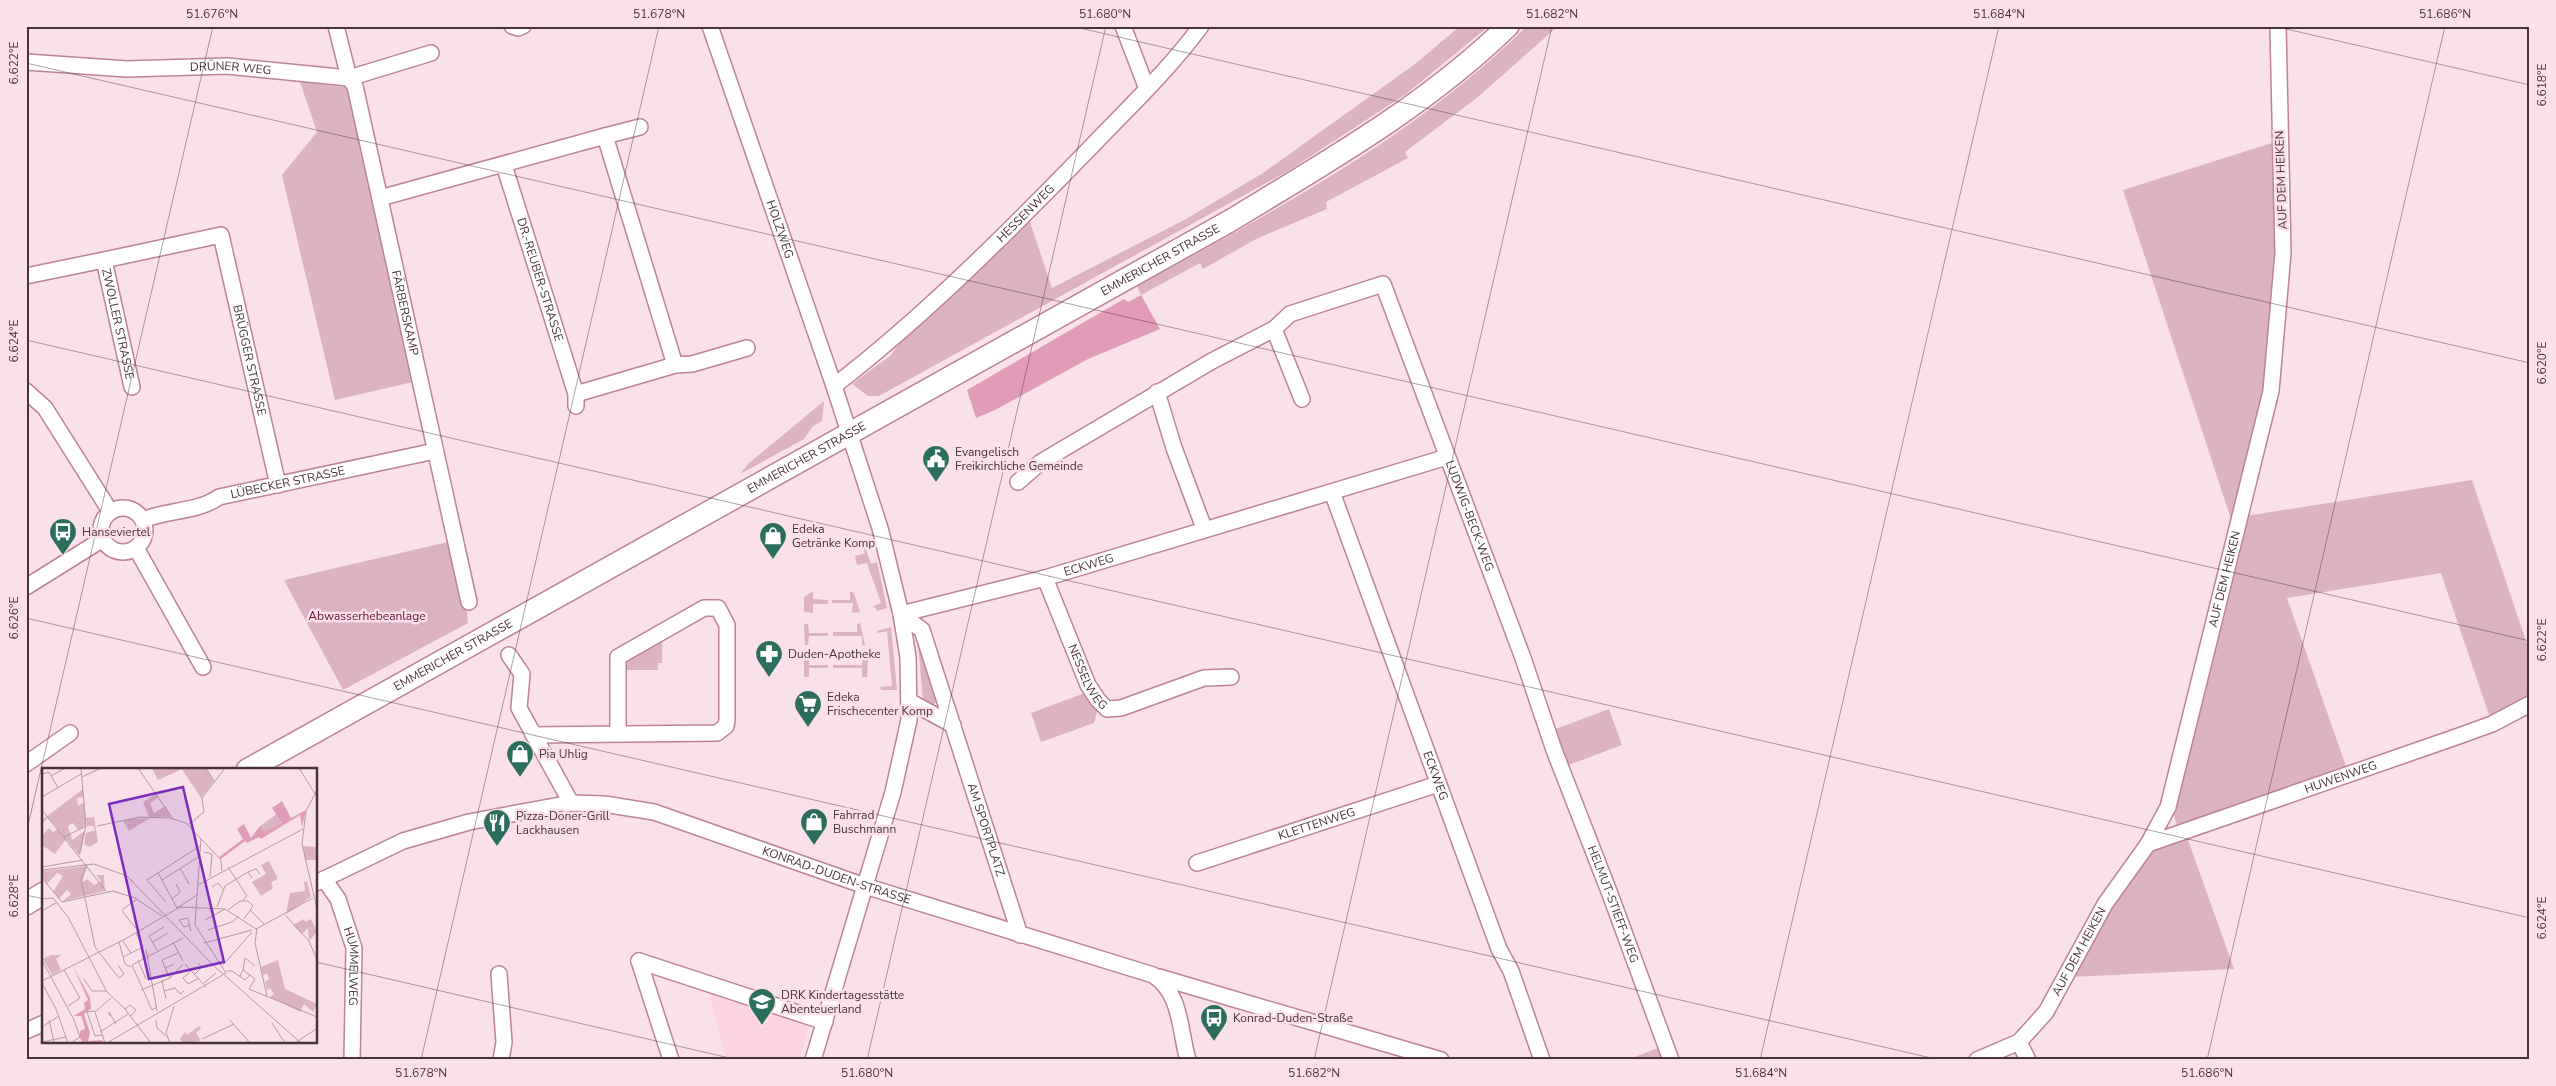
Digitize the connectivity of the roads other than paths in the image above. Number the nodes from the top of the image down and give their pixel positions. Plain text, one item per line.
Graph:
1 (336, 26) edge
2 (710, 26) edge
3 (1123, 26) edge
4 (1201, 26) edge
5 (1508, 26) edge
6 (2278, 26) edge
7 (431, 53) dead end
8 (26, 62) edge
9 (349, 78) junction
10 (1147, 89) junction
11 (640, 126) dead end
12 (606, 136) junction
13 (504, 165) junction
14 (380, 198) junction
15 (221, 235) joint
16 (104, 260) junction
17 (26, 276) edge
18 (1274, 329) junction
19 (747, 348) dead end
20 (676, 365) junction
21 (834, 386) junction
22 (132, 387) dead end
23 (26, 390) edge
24 (1157, 392) junction
25 (1302, 399) dead end
26 (849, 434) junction
27 (435, 451) junction
28 (1447, 458) junction
29 (1018, 482) dead end
30 (278, 485) junction
31 (1332, 492) junction
32 (110, 511) junction
33 (143, 520) junction
34 (1204, 528) junction
35 (103, 539) junction
36 (136, 548) junction
37 (1045, 578) junction
38 (26, 587) edge
39 (469, 602) dead end
40 (902, 614) junction
41 (509, 655) dead end
42 (203, 668) dead end
43 (1230, 677) dead end
44 (909, 701) junction
45 (2530, 704) edge
46 (953, 725) junction
47 (70, 733) dead end
48 (618, 733) junction
49 (534, 735) junction
50 (1554, 750) joint
51 (26, 764) edge
52 (251, 768) edge
53 (1438, 784) junction
54 (571, 803) junction
55 (2148, 844) junction
56 (1196, 863) dead end
57 (320, 881) edge
58 (865, 886) junction
59 (42, 894) edge
60 (26, 904) edge
61 (1020, 935) junction
62 (499, 974) dead end
63 (1153, 975) junction
64 (825, 1022) junction
65 (42, 1024) edge
66 (26, 1031) edge
67 (2019, 1042) junction
68 (352, 1060) edge
69 (501, 1060) edge
70 (671, 1060) edge
71 (813, 1060) edge
72 (1188, 1060) edge
73 (1441, 1060) edge
74 (1542, 1060) edge
75 (1671, 1060) edge
76 (1977, 1060) edge
77 (2028, 1060) edge

1 - 9 street, FÄRBERSKAMP
2 - 21 street, HOLZWEG
3 - 10 street
4 - 10 street, HESSENWEG
5 - 26 main road, EMMERICHER STRASSE
6 - 55 street, AUF DEM HEIKEN
7 - 9 street, DRÜNER WEG
8 - 9 street, DRÜNER WEG
9 - 14 street, FÄRBERSKAMP
10 - 21 street, HESSENWEG
11 - 12 street
12 - 13 street
12 - 20 street
13 - 14 street
13 - 20 street, DR.-REUBER-STRASSE
14 - 27 street, FÄRBERSKAMP
15 - 16 street, ZWOLLER STRASSE
15 - 30 street, BRÜGGER STRASSE
16 - 17 street, ZWOLLER STRASSE
16 - 22 street, ZWOLLER STRASSE
18 - 24 street
18 - 25 street
18 - 28 street, LUDWIG-BECK-WEG
19 - 20 street, DR.-REUBER-STRASSE
21 - 26 street, HOLZWEG
23 - 32 street
24 - 29 street
24 - 34 street
26 - 40 street, HOLZWEG
26 - 52 main road, EMMERICHER STRASSE
27 - 30 street, LÜBECKER STRASSE
27 - 39 street, FÄRBERSKAMP
28 - 31 street, ECKWEG
28 - 50 street, LUDWIG-BECK-WEG
30 - 33 street, LÜBECKER STRASSE
31 - 34 street, ECKWEG
31 - 53 street, ECKWEG
32 - 33 street
32 - 35 street
33 - 36 street
34 - 37 street, ECKWEG
35 - 36 street
35 - 38 street
36 - 42 street
37 - 40 street, ECKWEG
37 - 43 street, NESSELWEG
40 - 44 street, HOLZWEG
40 - 46 street, AM SPORTPLATZ
41 - 49 street
44 - 46 street
44 - 58 street, HOLZWEG
45 - 55 street, HUWENWEG
46 - 61 street, AM SPORTPLATZ
47 - 51 street
48 - 48 street
48 - 49 street
49 - 54 street
50 - 75 street, HELMUT-STIEFF-WEG
53 - 56 street, KLETTENWEG
53 - 74 street, ECKWEG
54 - 57 street, KONRAD-DUDEN-STRASSE
54 - 58 street, KONRAD-DUDEN-STRASSE
55 - 67 street, AUF DEM HEIKEN
57 - 68 street, HUMMELWEG
58 - 61 street, KONRAD-DUDEN-STRASSE
58 - 64 street, HOLZWEG
59 - 60 main road
61 - 63 street, KONRAD-DUDEN-STRASSE
62 - 69 street
63 - 72 street, KONRAD-DUDEN-STRASSE
63 - 73 street
64 - 70 street
64 - 71 street, HOLZWEG
65 - 66 street
67 - 76 street, AUF DEM HEIKEN
67 - 77 street

